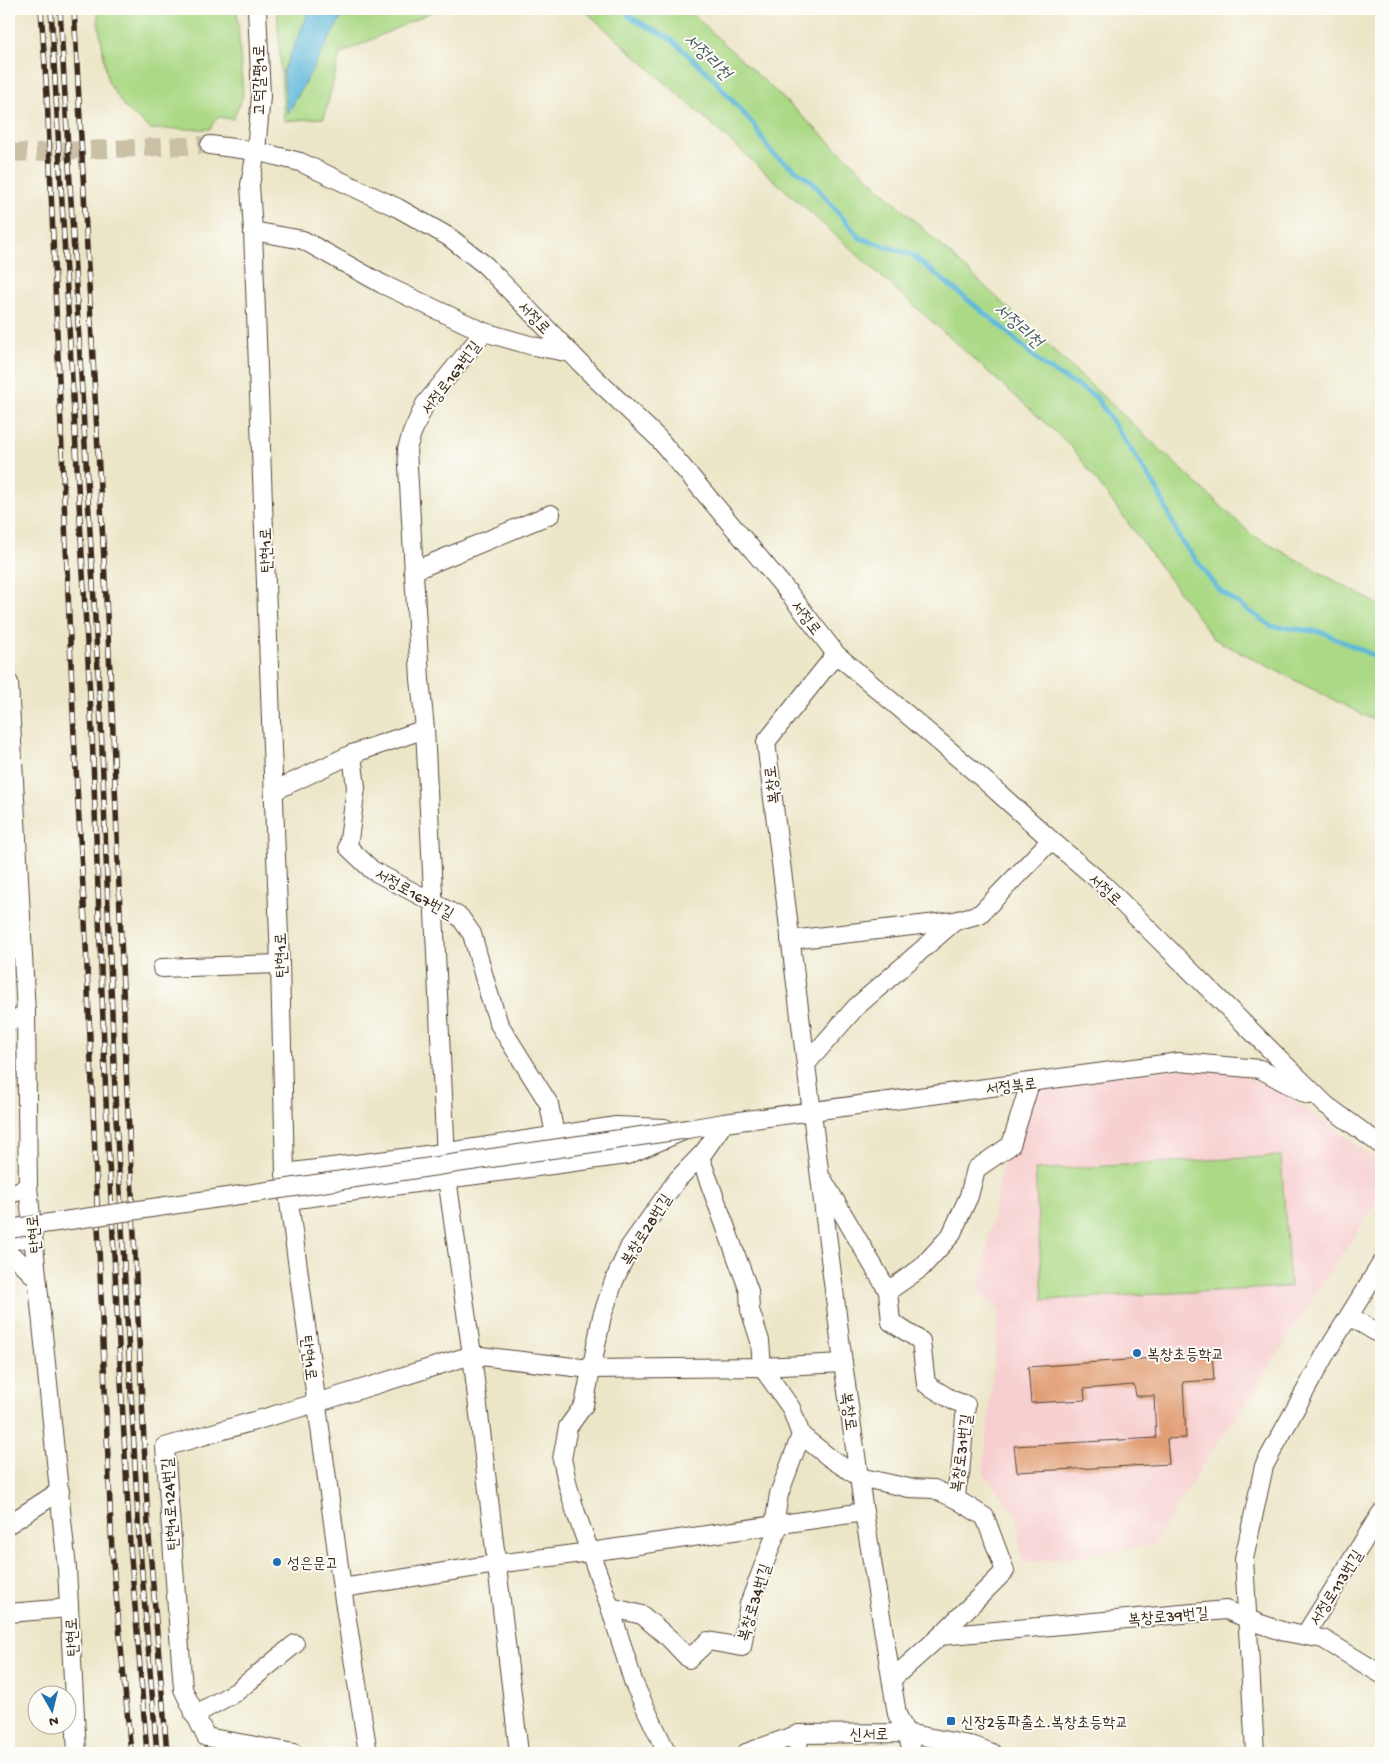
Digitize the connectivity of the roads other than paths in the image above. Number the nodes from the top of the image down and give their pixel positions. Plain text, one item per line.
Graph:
1 (256, 9) edge
2 (210, 145) tunnel mouth
3 (256, 151) junction
4 (253, 231) junction
5 (484, 332) junction
6 (571, 353) junction
7 (551, 514) dead end
8 (414, 571) junction
9 (836, 654) junction
10 (9, 683) edge
11 (425, 729) junction
12 (352, 754) junction
13 (274, 791) junction
14 (1051, 840) junction
15 (434, 904) junction
16 (955, 921) junction
17 (790, 940) junction
18 (280, 964) junction
19 (162, 968) dead end
20 (26, 1014) junction
21 (9, 1022) edge
22 (806, 1064) junction
23 (1030, 1083) junction
24 (1326, 1105) junction
25 (813, 1111) junction
26 (724, 1123) junction
27 (688, 1129) junction
28 (555, 1135) junction
29 (1381, 1145) edge
30 (445, 1152) junction
31 (700, 1157) junction
32 (819, 1173) junction
33 (285, 1174) junction
34 (446, 1178) junction
35 (28, 1186) junction
36 (9, 1195) edge
37 (289, 1200) junction
38 (9, 1229) edge
39 (33, 1237) junction
40 (9, 1241) edge
41 (9, 1255) edge
42 (1381, 1264) edge
43 (37, 1280) junction
44 (888, 1291) junction
45 (1349, 1316) junction
46 (1381, 1335) edge
47 (472, 1355) junction
48 (843, 1363) junction
49 (762, 1367) junction
50 (590, 1369) junction
51 (316, 1403) junction
52 (801, 1435) junction
53 (859, 1478) junction
54 (60, 1491) junction
55 (956, 1499) junction
56 (864, 1512) junction
57 (1381, 1513) edge
58 (9, 1524) edge
59 (777, 1526) junction
60 (590, 1552) junction
61 (496, 1564) junction
62 (342, 1588) junction
63 (610, 1607) junction
64 (69, 1608) junction
65 (9, 1613) edge
66 (1248, 1618) junction
67 (1304, 1635) junction
68 (940, 1636) junction
69 (295, 1644) dead end
70 (1381, 1674) edge
71 (892, 1679) junction
72 (194, 1715) junction
73 (906, 1733) junction
74 (799, 1734) junction
75 (77, 1753) edge
76 (294, 1753) edge
77 (368, 1753) edge
78 (519, 1753) edge
79 (668, 1753) edge
80 (746, 1753) edge
81 (798, 1753) edge
82 (913, 1753) edge
83 (992, 1753) edge
84 (1255, 1753) edge

1 - 3 street, 고덕갈평1로
2 - 3 street, 서정로
3 - 4 street, 탄현1로
3 - 6 street, 서정로
4 - 5 street, 서정로167번길
4 - 13 street, 탄현1로
5 - 6 street, 서정로167번길
5 - 8 street, 서정로167번길
6 - 9 street, 서정로
7 - 8 street
8 - 11 street, 서정로167번길
9 - 14 street, 서정로
9 - 17 street, 복창로
10 - 20 street, 탄현로
11 - 12 street
11 - 15 street, 서정로167번길
12 - 13 street
12 - 15 street, 서정로167번길
13 - 18 street, 탄현1로
14 - 16 street
14 - 24 street, 서정로
15 - 28 street, 서정로167번길
15 - 30 street, 서정로167번길
16 - 17 street
16 - 22 street
17 - 22 street, 복창로
18 - 19 street
18 - 33 street, 탄현1로
20 - 21 street
20 - 35 street, 탄현로
22 - 25 street, 복창로
23 - 24 street, 서정북로
23 - 25 street, 서정북로
23 - 44 street
24 - 29 street, 서정로
25 - 26 street, 서정북로
25 - 32 street, 복창로
26 - 27 street, 서정북로
26 - 31 street, 복창로28번길
27 - 28 street
27 - 34 street
27 - 38 street, bridge
28 - 30 street
30 - 33 street
30 - 34 street, 서정로167번길
31 - 49 street
31 - 50 street, 복창로28번길
32 - 44 street, 복창로31번길
32 - 48 street, 복창로
33 - 37 street, 탄현1로
34 - 37 street
34 - 47 street
35 - 36 street
35 - 39 street, 탄현로
37 - 51 street, 탄현1로
39 - 40 street
39 - 43 street, 탄현로
41 - 43 street
42 - 45 street
43 - 54 street, 탄현로
44 - 55 street, 복창로31번길
45 - 46 street
45 - 66 street
47 - 50 street
47 - 51 street
47 - 61 street
48 - 49 street
48 - 53 street, 복창로
49 - 50 street
49 - 52 street
50 - 60 street, 복창로28번길
51 - 62 street, 탄현1로
51 - 72 street, 탄현1로124번길
52 - 53 street
52 - 59 street
53 - 55 street, 복창로31번길
53 - 56 street, 복창로
54 - 58 street
54 - 64 street, 탄현로
55 - 68 street
56 - 59 street
56 - 71 street, 복창로
57 - 67 street, 서정로113번길
59 - 60 street
59 - 63 street, 복창로34번길
60 - 61 street
60 - 63 street
61 - 62 street
61 - 78 street
62 - 77 street, 탄현1로
63 - 79 street
64 - 65 street
64 - 75 street, 탄현로
66 - 67 street, 복창로39번길
66 - 68 street, 복창로39번길
66 - 84 street
67 - 70 street, 복창로39번길
68 - 71 street
69 - 72 street
71 - 73 street, 복창로
72 - 76 street, 탄현1로124번길
73 - 74 street, 신서로
73 - 82 street, 복창로
73 - 83 street, 신서로
74 - 80 street, 신서로
74 - 81 street

